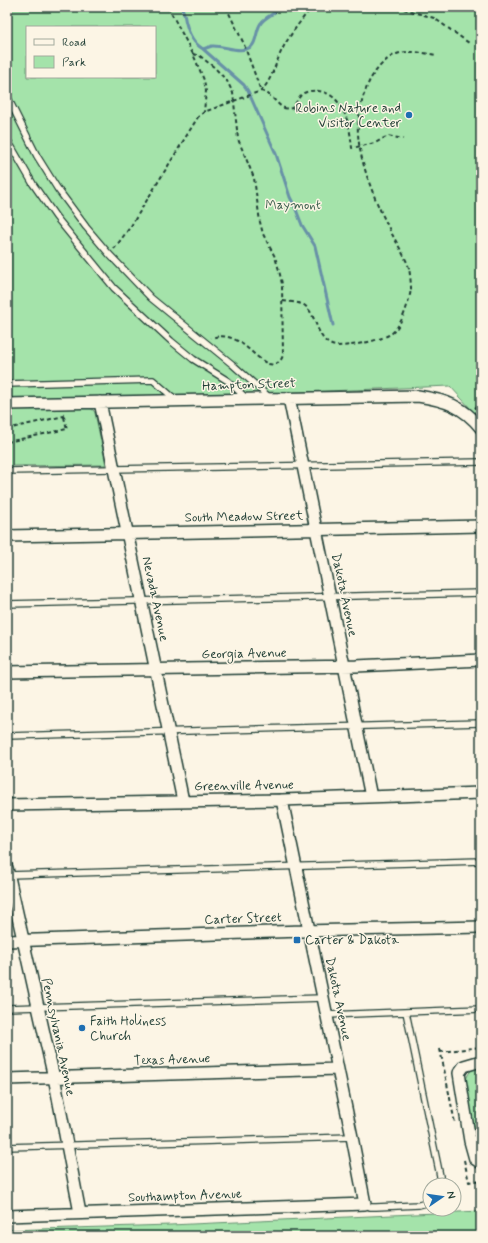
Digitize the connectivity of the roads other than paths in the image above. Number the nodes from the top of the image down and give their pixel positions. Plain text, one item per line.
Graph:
1 (7, 96) edge
2 (7, 139) edge
3 (7, 384) edge
4 (270, 398) junction
5 (290, 398) junction
6 (248, 400) junction
7 (178, 401) junction
8 (100, 402) junction
9 (7, 404) edge
10 (481, 428) edge
11 (481, 462) edge
12 (303, 466) junction
13 (114, 469) junction
14 (7, 471) edge
15 (481, 526) edge
16 (316, 530) junction
17 (127, 534) junction
18 (7, 536) edge
19 (481, 593) edge
20 (330, 596) junction
21 (141, 600) junction
22 (7, 604) edge
23 (481, 660) edge
24 (344, 666) junction
25 (155, 669) junction
26 (7, 672) edge
27 (481, 723) edge
28 (357, 726) junction
29 (168, 731) junction
30 (7, 736) edge
31 (481, 793) edge
32 (371, 797) junction
33 (282, 800) junction
34 (183, 801) junction
35 (7, 805) edge
36 (481, 861) edge
37 (296, 867) junction
38 (7, 873) edge
39 (481, 927) edge
40 (310, 931) junction
41 (7, 941) edge
42 (24, 941) junction
43 (324, 998) junction
44 (7, 1008) edge
45 (38, 1008) junction
46 (481, 1009) edge
47 (406, 1012) junction
48 (327, 1015) junction
49 (481, 1061) edge
50 (338, 1069) junction
51 (53, 1077) junction
52 (7, 1078) edge
53 (352, 1137) junction
54 (67, 1146) junction
55 (7, 1147) edge
56 (481, 1163) edge
57 (440, 1177) edge
58 (365, 1204) junction
59 (422, 1204) edge
60 (80, 1213) junction
61 (7, 1216) edge

1 - 4 lane
2 - 6 lane
3 - 7 lane
4 - 5 street, Hampton Street
4 - 6 street, Hampton Street
5 - 10 street, Hampton Street
5 - 12 street, Dakota Avenue
6 - 7 street, Hampton Street
7 - 8 street, Hampton Street
8 - 9 street, Hampton Street
8 - 13 street, Nevada Avenue
11 - 12 lane
12 - 13 lane
12 - 16 street, Dakota Avenue
13 - 14 lane
13 - 17 street, Nevada Avenue
15 - 16 street, South Meadow Street
16 - 17 street, South Meadow Street
16 - 20 street, Dakota Avenue
17 - 18 street, South Meadow Street
17 - 21 street, Nevada Avenue
19 - 20 lane
20 - 21 lane
20 - 24 street, Dakota Avenue
21 - 22 lane
21 - 25 street, Nevada Avenue
23 - 24 street, Georgia Avenue
24 - 25 street, Georgia Avenue
24 - 28 street, Dakota Avenue
25 - 26 street, Georgia Avenue
25 - 29 street, Nevada Avenue
27 - 28 lane
28 - 29 lane
28 - 32 street, Dakota Avenue
29 - 30 lane
29 - 34 street, Nevada Avenue
31 - 32 street, Greenville Avenue
32 - 33 street, Greenville Avenue
33 - 34 street, Greenville Avenue
33 - 37 street, Dakota Avenue
34 - 35 street, Greenville Avenue
36 - 37 lane
37 - 38 lane
37 - 40 street, Dakota Avenue
38 - 42 street, Pennsylvania Avenue
39 - 40 street, Carter Street
40 - 42 street, Carter Street
40 - 43 street, Dakota Avenue
41 - 42 street, Carter Street
42 - 45 street, Pennsylvania Avenue
43 - 45 lane
43 - 48 street, Dakota Avenue
44 - 45 lane
45 - 51 street, Pennsylvania Avenue
46 - 47 lane
47 - 48 lane
47 - 57 lane
48 - 50 street, Dakota Avenue
49 - 56 street
50 - 51 street, Texas Avenue
50 - 53 street, Dakota Avenue
51 - 52 street, Texas Avenue
51 - 54 street, Pennsylvania Avenue
53 - 54 lane
53 - 58 street, Dakota Avenue
54 - 55 lane
54 - 60 street, Pennsylvania Avenue
58 - 59 lane
58 - 60 street, Southampton Avenue
60 - 61 street, Southampton Avenue

